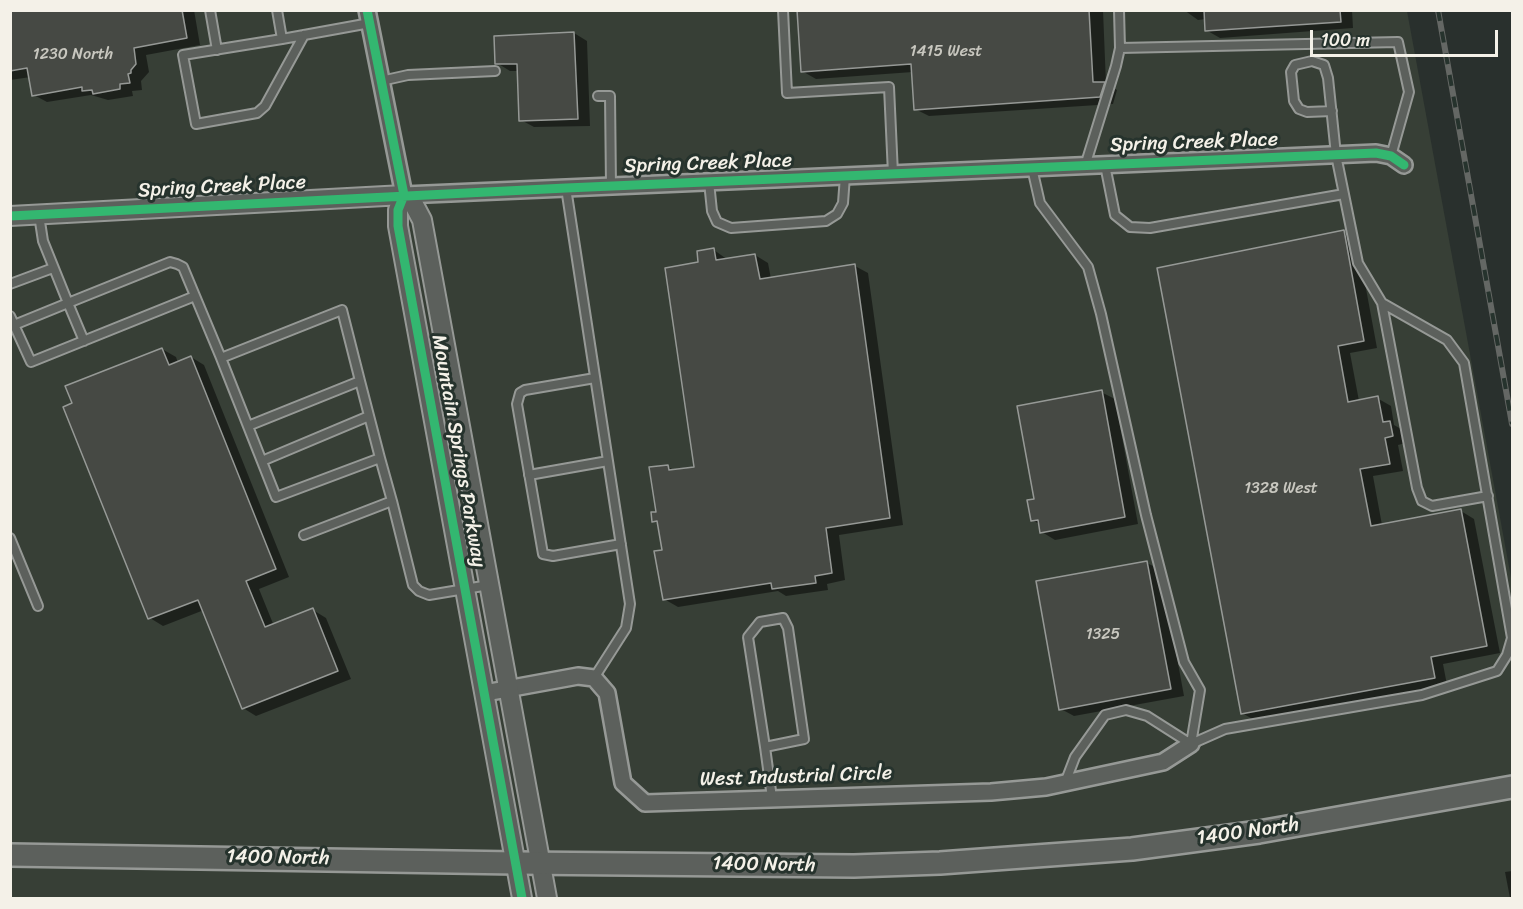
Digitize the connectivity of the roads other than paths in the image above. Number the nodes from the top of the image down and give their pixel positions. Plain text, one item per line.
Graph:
1 (210, 10) edge
2 (277, 10) edge
3 (783, 10) edge
4 (1119, 10) edge
5 (369, 17) edge
6 (304, 35) junction
7 (282, 39) junction
8 (1120, 48) junction
9 (217, 50) junction
10 (495, 71) dead end
11 (381, 81) junction
12 (598, 96) dead end
13 (1332, 111) junction
14 (1336, 155) junction
15 (1391, 156) junction
16 (1104, 165) junction
17 (1404, 165) dead end
18 (1085, 166) junction
19 (1032, 168) junction
20 (893, 174) junction
21 (845, 176) junction
22 (709, 182) junction
23 (611, 186) junction
24 (566, 188) junction
25 (1344, 194) junction
26 (404, 195) junction
27 (39, 214) junction
28 (10, 216) edge
29 (53, 268) junction
30 (10, 284) edge
31 (195, 296) junction
32 (68, 303) junction
33 (1382, 303) junction
34 (10, 316) edge
35 (14, 325) junction
36 (84, 341) junction
37 (221, 358) junction
38 (595, 378) junction
39 (360, 381) junction
40 (369, 416) junction
41 (248, 426) junction
42 (380, 458) junction
43 (262, 460) junction
44 (608, 461) junction
45 (529, 475) junction
46 (1488, 496) junction
47 (392, 501) junction
48 (304, 536) dead end
49 (10, 538) edge
50 (621, 544) junction
51 (489, 585) junction
52 (465, 589) junction
53 (38, 606) dead end
54 (594, 678) junction
55 (508, 689) junction
56 (484, 693) junction
57 (1191, 744) junction
58 (765, 747) junction
59 (1065, 783) junction
60 (1512, 787) edge
61 (772, 798) junction
62 (10, 855) edge
63 (516, 863) junction
64 (540, 863) junction
65 (522, 898) edge
66 (547, 898) edge

1 - 9 lane
2 - 7 lane
3 - 20 lane
4 - 8 lane
5 - 6 lane
5 - 11 street, Mountain Springs Parkway
6 - 7 lane
6 - 9 lane
7 - 9 lane
8 - 15 lane
8 - 18 lane
10 - 11 lane
11 - 26 street, Mountain Springs Parkway
12 - 23 lane
13 - 13 lane
13 - 14 lane
14 - 15 street, Spring Creek Place
14 - 16 street, Spring Creek Place
14 - 25 lane
15 - 17 street
16 - 18 street, Spring Creek Place
16 - 25 lane
18 - 19 street, Spring Creek Place
19 - 20 street, Spring Creek Place
19 - 57 lane
20 - 21 street, Spring Creek Place
21 - 22 street, Spring Creek Place
21 - 22 lane
22 - 23 street, Spring Creek Place
23 - 24 street, Spring Creek Place
24 - 26 street, Spring Creek Place
24 - 38 lane
25 - 33 lane
26 - 27 street, Spring Creek Place
26 - 51 street, Mountain Springs Parkway
26 - 52 street, Mountain Springs Parkway
27 - 28 street, Spring Creek Place
27 - 29 lane
29 - 30 lane
29 - 32 lane
31 - 32 lane
31 - 36 lane
31 - 37 lane
32 - 35 lane
32 - 36 lane
33 - 46 lane
33 - 46 lane
34 - 35 lane
35 - 36 lane
37 - 39 lane
37 - 41 lane
38 - 44 lane
38 - 45 lane
39 - 40 lane
39 - 41 lane
40 - 42 lane
40 - 43 lane
41 - 43 lane
42 - 43 lane
42 - 47 lane
44 - 45 lane
44 - 50 lane
45 - 50 lane
46 - 57 lane
47 - 48 lane
47 - 52 lane
49 - 53 lane
50 - 54 lane
51 - 52 lane
51 - 55 street, Mountain Springs Parkway
52 - 56 street, Mountain Springs Parkway
54 - 55 street
54 - 61 street, West Industrial Circle
55 - 56 street
55 - 64 street, Mountain Springs Parkway
56 - 63 street, Mountain Springs Parkway
57 - 59 street, West Industrial Circle
57 - 59 lane
58 - 58 lane
58 - 61 lane
59 - 61 street, West Industrial Circle
60 - 64 main road, 1400 North
62 - 63 main road, 1400 North
63 - 64 main road, 1400 North
63 - 65 street, Mountain Springs Parkway
64 - 66 street, Mountain Springs Parkway

